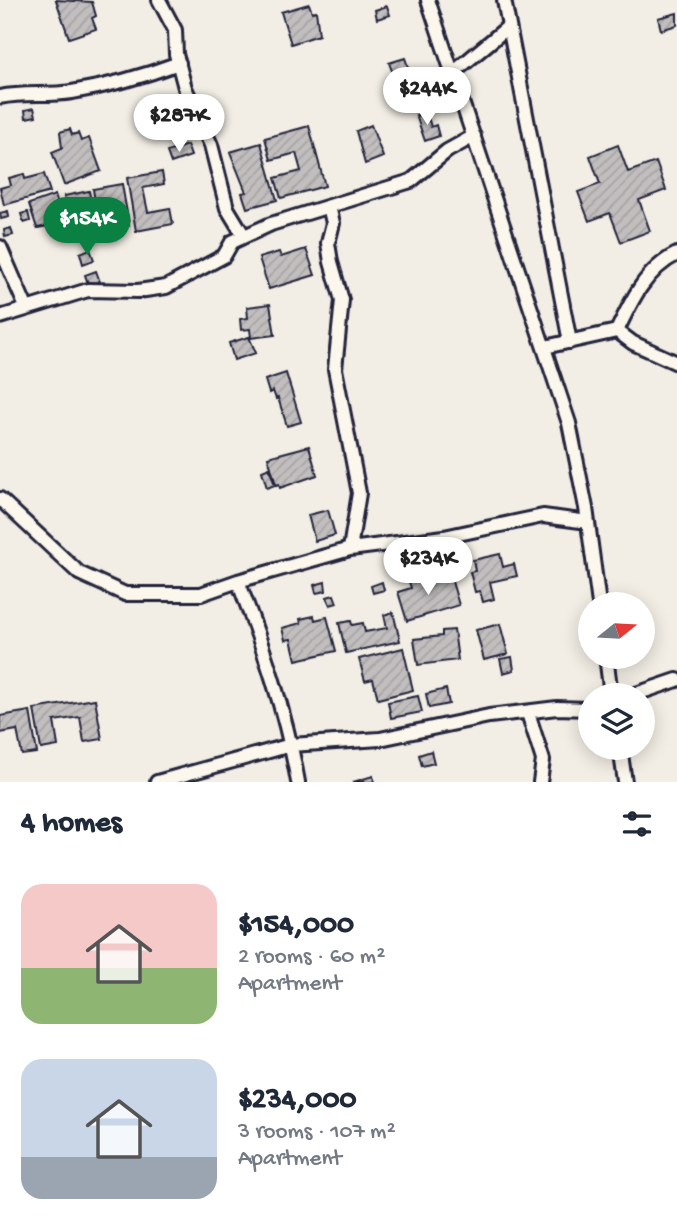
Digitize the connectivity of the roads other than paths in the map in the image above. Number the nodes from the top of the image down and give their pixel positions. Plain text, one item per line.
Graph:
1 (159, 0) edge
2 (428, 0) edge
3 (503, 0) edge
4 (509, 26) junction
5 (178, 63) junction
6 (453, 73) junction
7 (0, 97) edge
8 (474, 136) junction
9 (328, 206) junction
10 (244, 236) junction
11 (0, 247) edge
12 (677, 254) edge
13 (26, 307) junction
14 (0, 317) edge
15 (617, 331) junction
16 (570, 342) junction
17 (545, 347) junction
18 (677, 363) edge
19 (0, 499) edge
20 (588, 522) junction
21 (350, 549) junction
22 (238, 581) junction
23 (597, 592) edge
24 (677, 680) edge
25 (655, 688) edge
26 (578, 709) edge
27 (528, 713) junction
28 (292, 745) junction
29 (622, 760) edge
30 (157, 782) edge
31 (298, 782) edge
32 (540, 782) edge
33 (625, 782) edge

1 - 5 street
2 - 6 street
3 - 4 street
4 - 6 street
4 - 16 street
5 - 7 street
5 - 10 street
6 - 8 street
8 - 9 street
8 - 17 street
9 - 10 street
9 - 21 street
10 - 13 street
11 - 13 street
12 - 15 street
13 - 14 street
15 - 16 street
15 - 18 street
16 - 17 street
17 - 20 street
19 - 22 street
20 - 21 street
20 - 23 street
21 - 22 street
22 - 28 street
24 - 25 street
26 - 27 street
27 - 28 street
27 - 32 street
28 - 30 street
28 - 31 street
29 - 33 street

